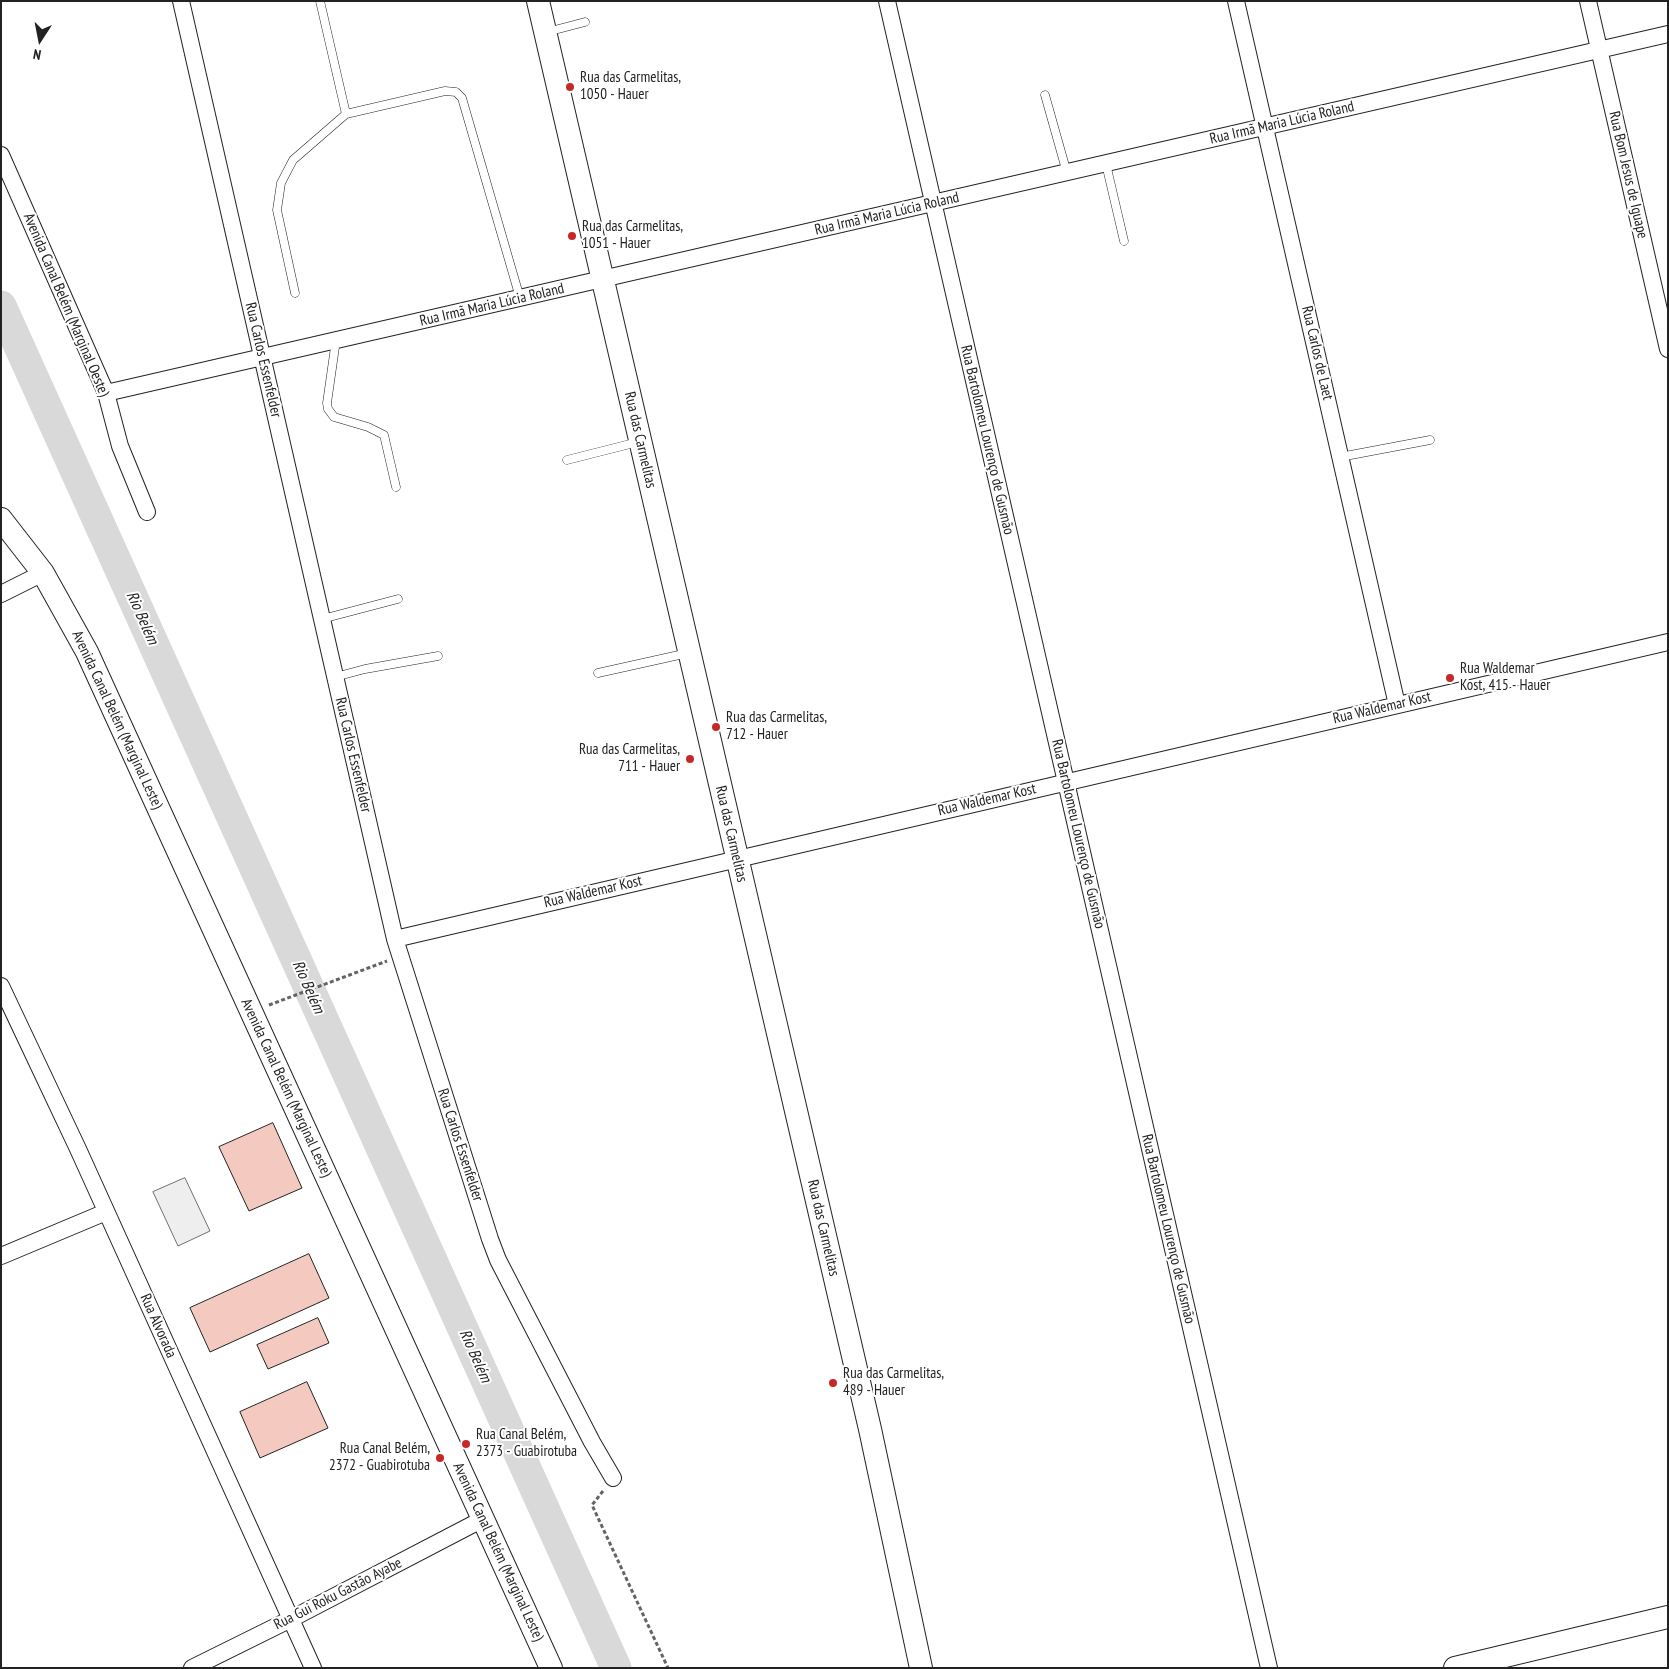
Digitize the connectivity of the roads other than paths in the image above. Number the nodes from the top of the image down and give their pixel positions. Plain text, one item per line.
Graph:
1 (181, 1) edge
2 (320, 1) edge
3 (887, 1) edge
4 (1236, 1) edge
5 (1588, 1) edge
6 (540, 2) edge
7 (585, 22) dead end
8 (545, 33) junction
9 (1668, 34) edge
10 (1600, 50) junction
11 (1045, 94) dead end
12 (346, 114) junction
13 (1265, 127) junction
14 (1, 155) edge
15 (1106, 164) junction
16 (1067, 172) junction
17 (933, 203) junction
18 (1124, 241) dead end
19 (602, 279) junction
20 (295, 293) dead end
21 (520, 298) junction
22 (336, 340) junction
23 (1668, 349) edge
24 (262, 358) junction
25 (106, 393) junction
26 (1430, 440) dead end
27 (640, 442) junction
28 (1340, 457) junction
29 (567, 460) dead end
30 (396, 487) dead end
31 (147, 512) dead end
32 (1, 519) edge
33 (43, 573) junction
34 (1, 594) edge
35 (398, 599) dead end
36 (322, 618) junction
37 (1668, 642) edge
38 (689, 652) junction
39 (438, 656) dead end
40 (598, 673) dead end
41 (335, 677) junction
42 (1397, 705) junction
43 (1066, 782) junction
44 (737, 859) junction
45 (395, 939) junction
46 (1, 986) edge
47 (106, 1212) junction
48 (1, 1256) edge
49 (613, 1478) road end
50 (483, 1519) junction
51 (1668, 1616) edge
52 (291, 1619) junction
53 (192, 1668) edge
54 (312, 1668) edge
55 (551, 1668) edge
56 (921, 1668) edge
57 (1269, 1668) edge
58 (1456, 1668) edge

1 - 24 street, Rua Carlos Essenfelder
2 - 12 lane
3 - 17 street, Rua Bartolomeu Lourenço de Gusmão
4 - 13 street, Rua Carlos de Laet
5 - 10 street, Rua Bom Jesus de Iguape
6 - 8 street, Rua das Carmelitas
7 - 8 lane
8 - 19 street, Rua das Carmelitas
9 - 10 street, Rua Irmã Maria Lúcia Roland
10 - 13 street, Rua Irmã Maria Lúcia Roland
10 - 23 street, Rua Bom Jesus de Iguape
11 - 16 lane
12 - 20 lane
12 - 21 lane
13 - 15 street, Rua Irmã Maria Lúcia Roland
13 - 28 street, Rua Carlos de Laet
14 - 25 street, Avenida Canal Belém (Marginal Oeste)
15 - 16 street, Rua Irmã Maria Lúcia Roland
15 - 18 lane
16 - 17 street, Rua Irmã Maria Lúcia Roland
17 - 19 street, Rua Irmã Maria Lúcia Roland
17 - 43 street, Rua Bartolomeu Lourenço de Gusmão
19 - 21 street, Rua Irmã Maria Lúcia Roland
19 - 27 street, Rua das Carmelitas
21 - 22 street, Rua Irmã Maria Lúcia Roland
22 - 24 street, Rua Irmã Maria Lúcia Roland
22 - 30 lane
24 - 25 street, Rua Irmã Maria Lúcia Roland
24 - 36 street, Rua Carlos Essenfelder
25 - 31 street, Avenida Canal Belém (Marginal Oeste)
26 - 28 lane
27 - 29 lane
27 - 38 street, Rua das Carmelitas
28 - 42 street, Rua Carlos de Laet
32 - 33 street, Avenida Canal Belém (Marginal Leste)
33 - 34 street
33 - 50 street, Avenida Canal Belém (Marginal Leste)
35 - 36 lane
36 - 41 street, Rua Carlos Essenfelder
37 - 42 street, Rua Waldemar Kost
38 - 40 lane
38 - 44 street, Rua das Carmelitas
39 - 41 lane
41 - 45 street, Rua Carlos Essenfelder
42 - 43 street, Rua Waldemar Kost
43 - 44 street, Rua Waldemar Kost
43 - 57 street, Rua Bartolomeu Lourenço de Gusmão
44 - 45 street, Rua Waldemar Kost
44 - 56 street, Rua das Carmelitas
45 - 49 street, Rua Carlos Essenfelder
46 - 47 street, Rua Alvorada
47 - 48 street
47 - 52 street, Rua Alvorada
50 - 52 street, Rua Gui Roku Gastão Ayabe
50 - 55 street, Avenida Canal Belém (Marginal Leste)
51 - 58 street
52 - 53 street, Rua Gui Roku Gastão Ayabe
52 - 54 street, Rua Alvorada

